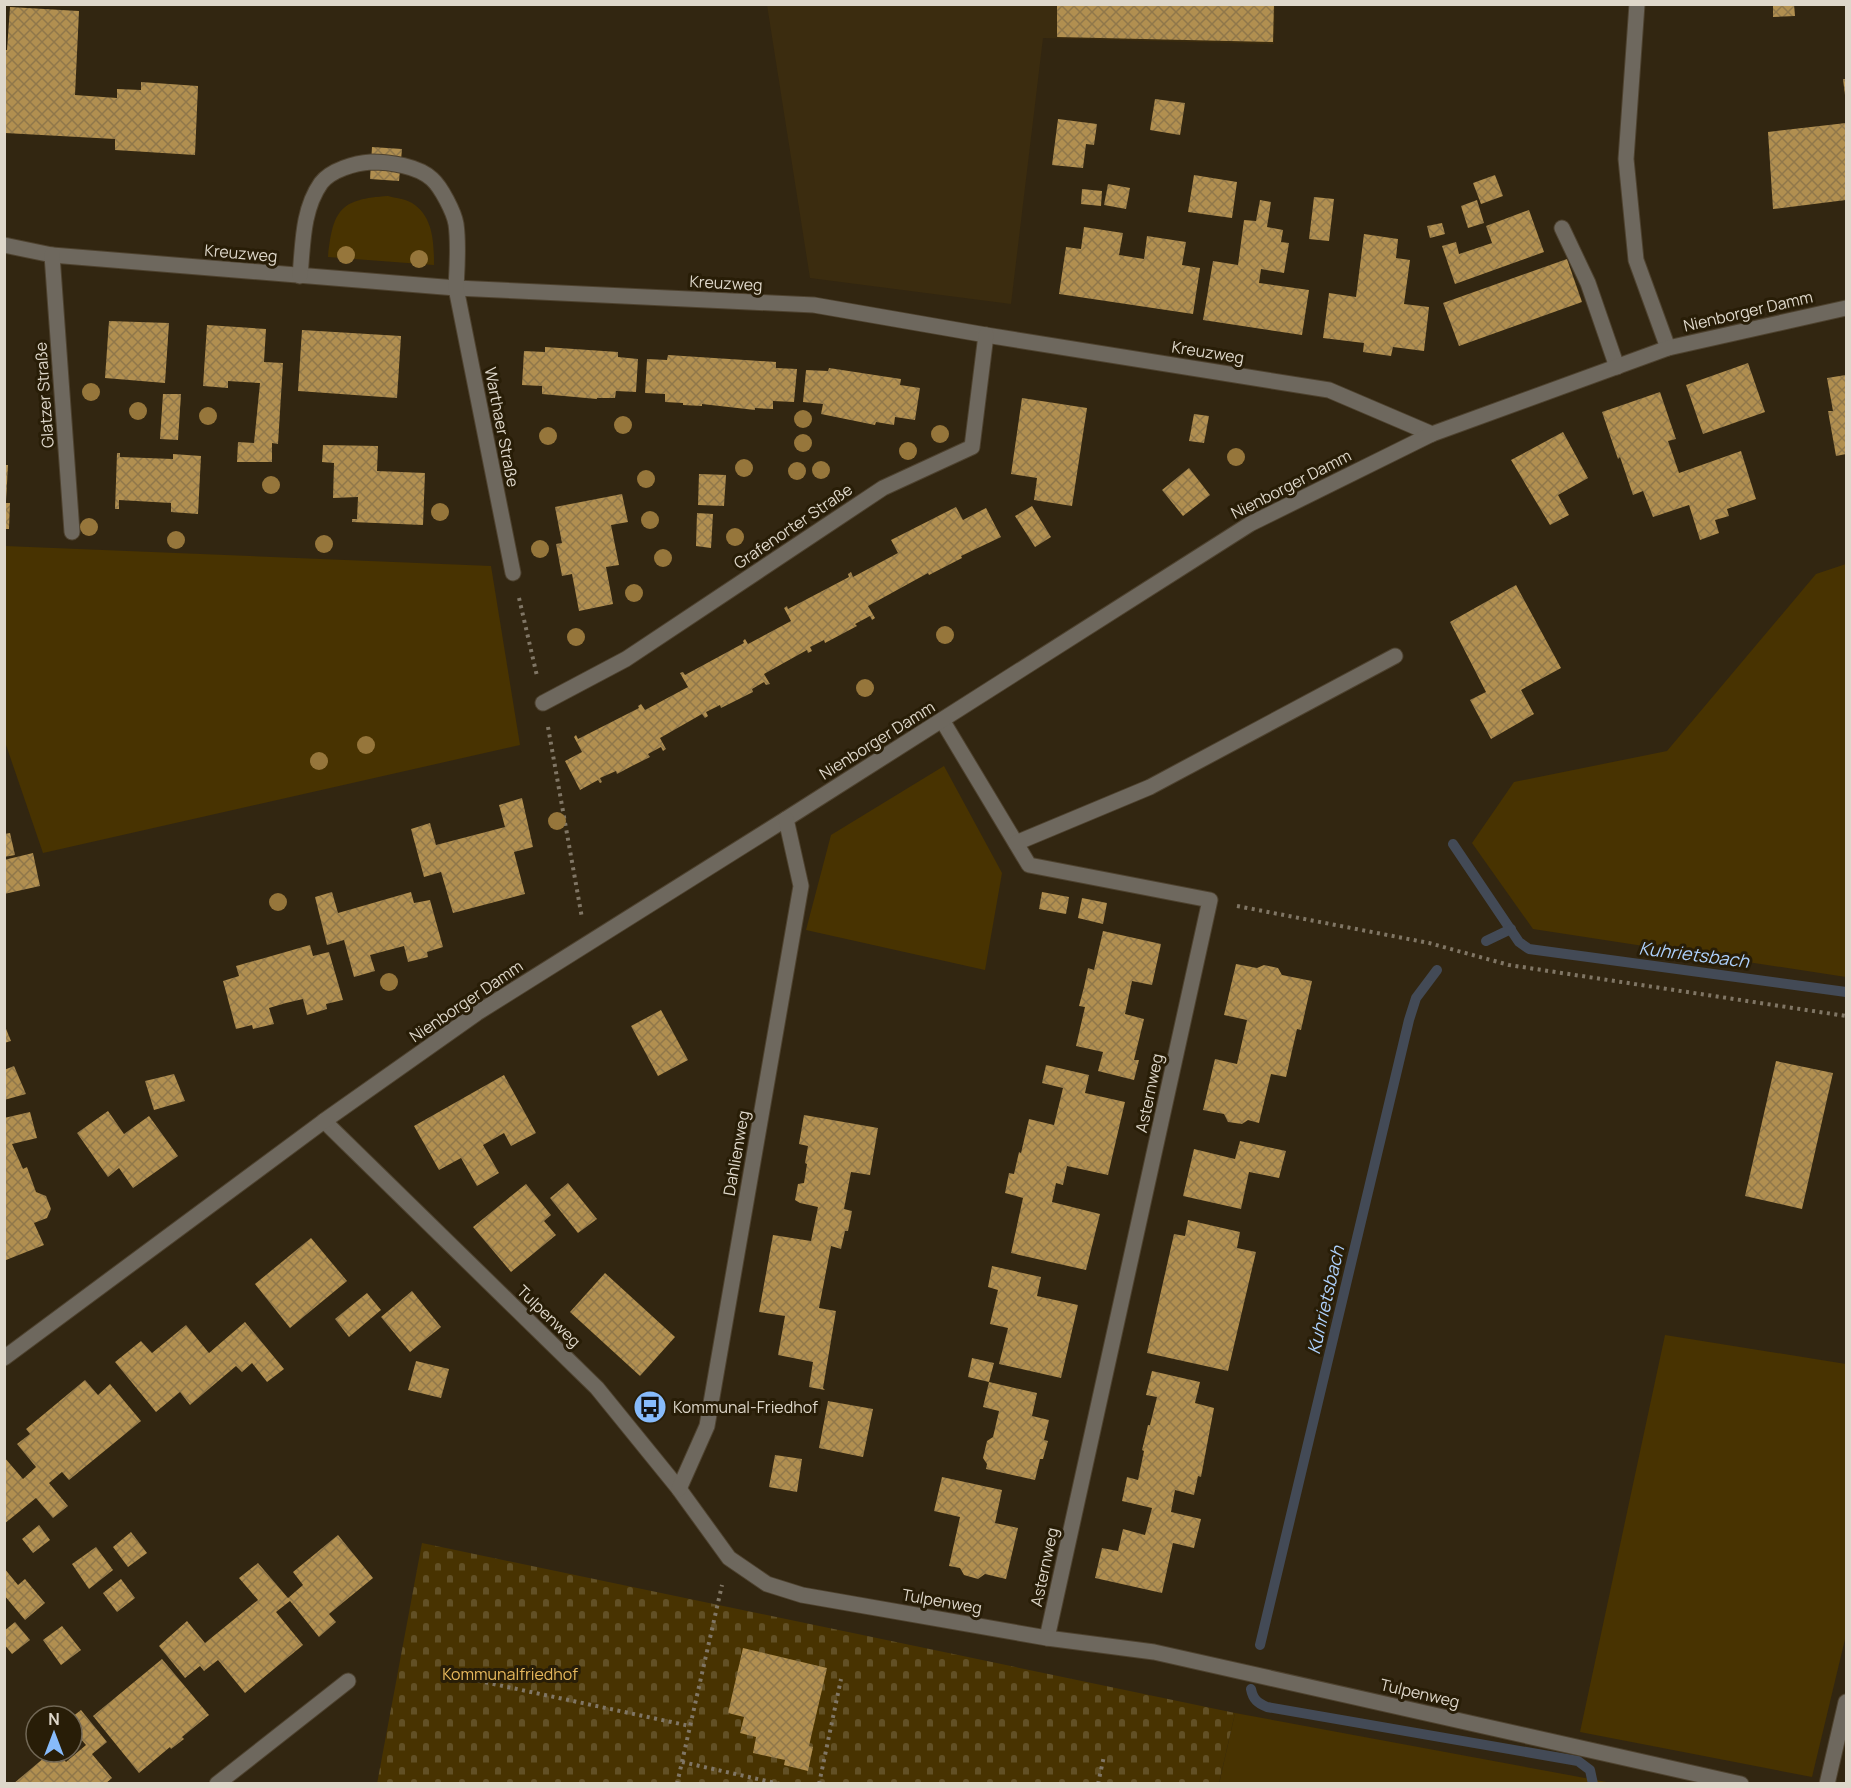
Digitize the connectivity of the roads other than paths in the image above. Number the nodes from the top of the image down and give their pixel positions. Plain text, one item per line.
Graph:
1 (1637, 4) edge
2 (1562, 228) dead end
3 (4, 245) edge
4 (52, 255) junction
5 (300, 276) junction
6 (456, 288) junction
7 (1846, 308) edge
8 (986, 335) junction
9 (1668, 348) junction
10 (1617, 367) junction
11 (1432, 434) junction
12 (72, 532) dead end
13 (513, 573) road end
14 (1395, 656) dead end
15 (543, 703) road end
16 (942, 720) junction
17 (786, 819) junction
18 (1016, 843) junction
19 (324, 1121) junction
20 (6, 1352) edge
21 (679, 1489) junction
22 (1047, 1638) junction
23 (348, 1681) dead end
24 (1846, 1702) edge
25 (217, 1784) edge
26 (1742, 1784) edge
27 (1827, 1784) edge

1 - 9 street
2 - 10 street
3 - 4 street, Kreuzweg
4 - 5 street, Kreuzweg
4 - 12 street, Glatzer Straße
5 - 6 street, Kreuzweg
5 - 6 street, Warthaer Straße
6 - 8 street, Kreuzweg
6 - 13 street, Warthaer Straße
7 - 9 street, Nienborger Damm
8 - 11 street, Kreuzweg
8 - 15 street, Grafenorter Straße
9 - 10 street, Nienborger Damm
10 - 11 street, Nienborger Damm
11 - 16 street, Nienborger Damm
14 - 18 street
16 - 17 street, Nienborger Damm
16 - 18 street
17 - 19 street, Nienborger Damm
17 - 21 street, Dahlienweg
18 - 22 street, Asternweg
19 - 20 street, Nienborger Damm
19 - 21 street, Tulpenweg
21 - 22 street, Tulpenweg
22 - 26 street, Tulpenweg
23 - 25 street
24 - 27 street

